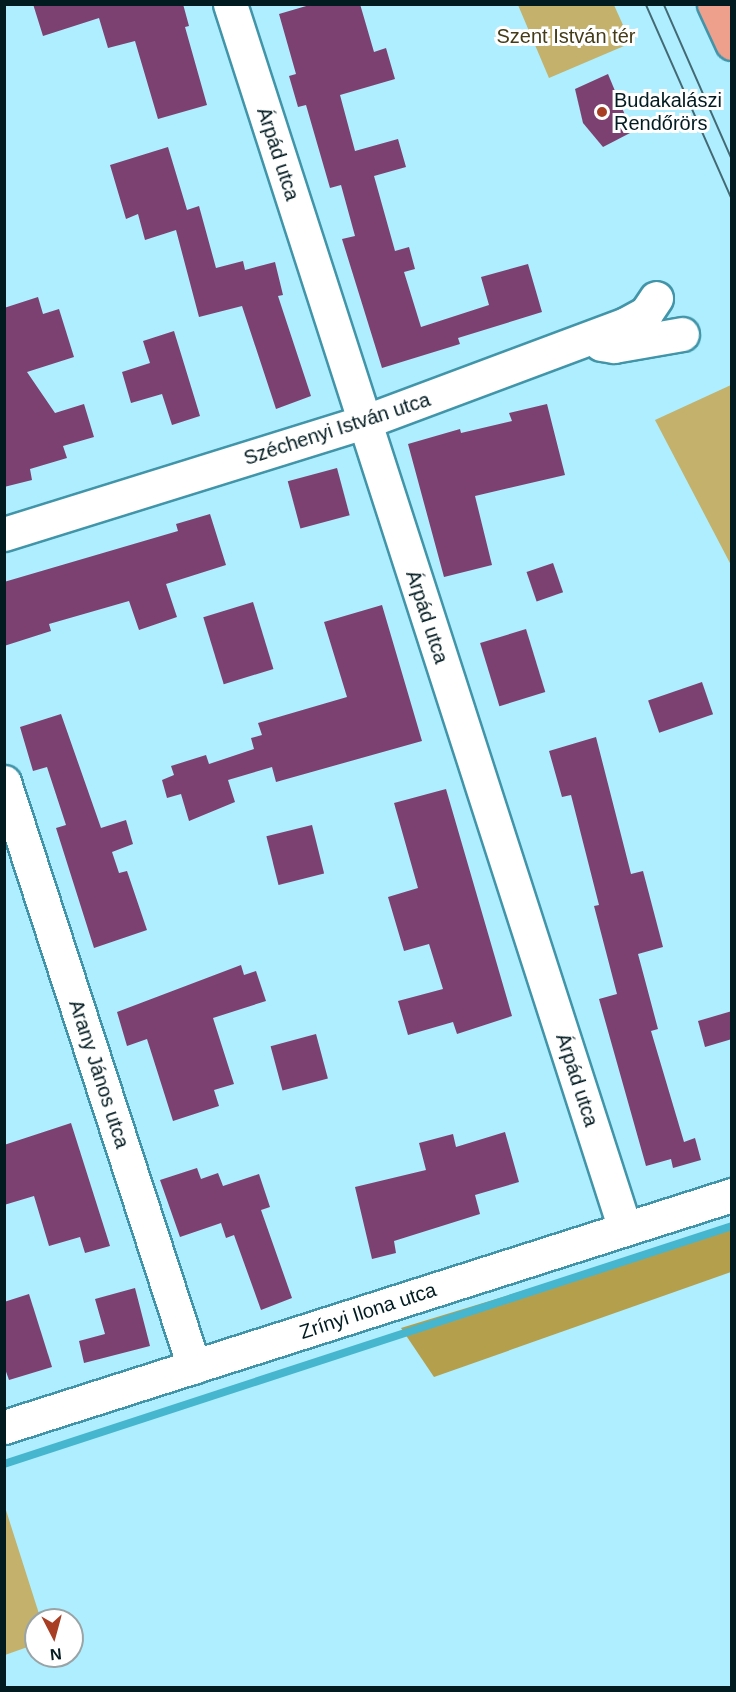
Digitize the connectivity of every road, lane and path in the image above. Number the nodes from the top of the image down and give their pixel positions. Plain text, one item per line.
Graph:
1 (230, 4) edge
2 (714, 4) edge
3 (732, 43) edge
4 (656, 298) dead end
5 (682, 334) dead end
6 (587, 341) junction
7 (364, 422) junction
8 (4, 534) edge
9 (4, 782) edge
10 (732, 1195) edge
11 (625, 1229) junction
12 (194, 1367) junction
13 (4, 1427) edge

1 - 7 street, Árpád utca
2 - 3 main road
4 - 6 street, Széchenyi István utca
5 - 6 street
6 - 7 street, Széchenyi István utca
7 - 8 street, Széchenyi István utca
7 - 11 street, Árpád utca
9 - 12 street, Arany János utca
10 - 11 street, Zrínyi Ilona utca
11 - 12 street, Zrínyi Ilona utca
12 - 13 street, Zrínyi Ilona utca

